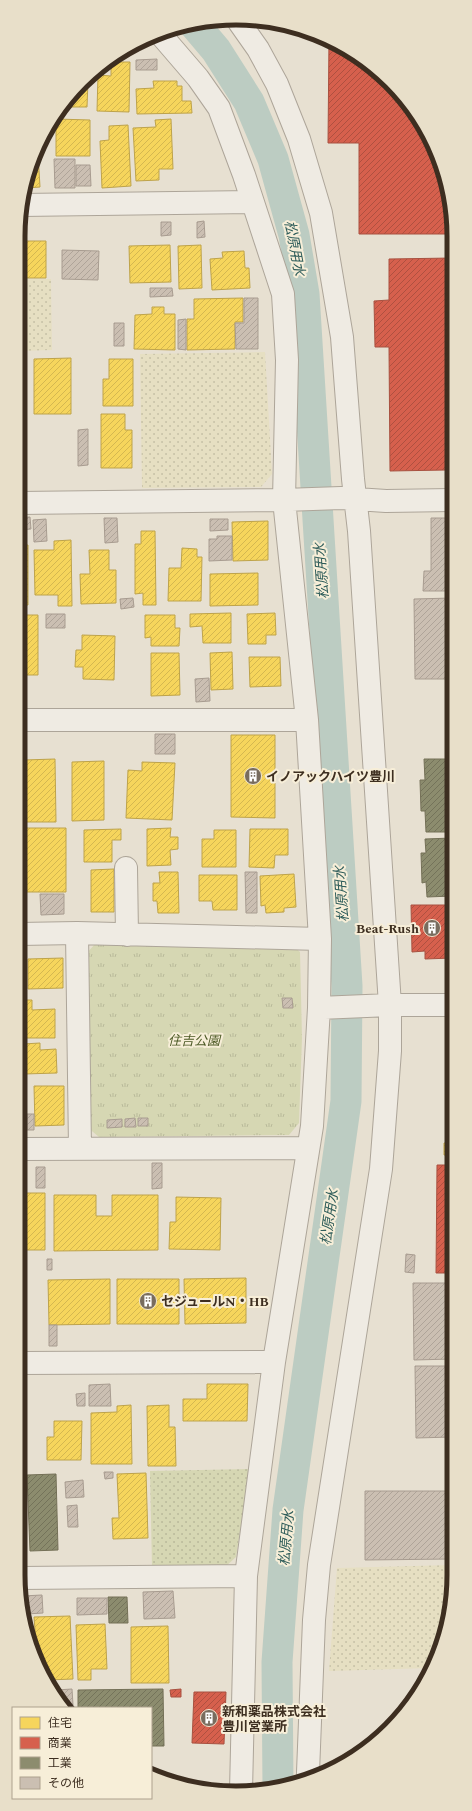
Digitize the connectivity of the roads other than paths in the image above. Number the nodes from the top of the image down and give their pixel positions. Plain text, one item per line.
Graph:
1 (241, 25) edge
2 (163, 38) edge
3 (252, 202) junction
4 (27, 205) edge
5 (349, 499) junction
6 (289, 500) junction
7 (447, 500) edge
8 (25, 503) edge
9 (25, 720) edge
10 (307, 720) junction
11 (126, 868) dead end
12 (77, 933) junction
13 (25, 934) edge
14 (127, 935) junction
15 (320, 939) junction
16 (447, 1005) edge
17 (384, 1006) junction
18 (325, 1007) junction
19 (25, 1148) edge
20 (80, 1148) junction
21 (308, 1148) junction
22 (274, 1362) junction
23 (25, 1363) edge
24 (246, 1576) junction
25 (25, 1578) edge
26 (308, 1773) edge
27 (241, 1786) edge

1 - 5 street
2 - 3 street
3 - 4 street
3 - 6 street
5 - 6 street
5 - 7 street
5 - 17 street
6 - 8 street
6 - 10 street
9 - 10 street
10 - 15 street
11 - 14 street
12 - 13 street
12 - 14 street
12 - 20 street
14 - 15 street
15 - 18 street
16 - 17 street
17 - 18 street
17 - 26 street
18 - 21 street
19 - 20 street
20 - 21 street
21 - 22 street
22 - 23 street
22 - 24 street
24 - 25 street
24 - 27 street

